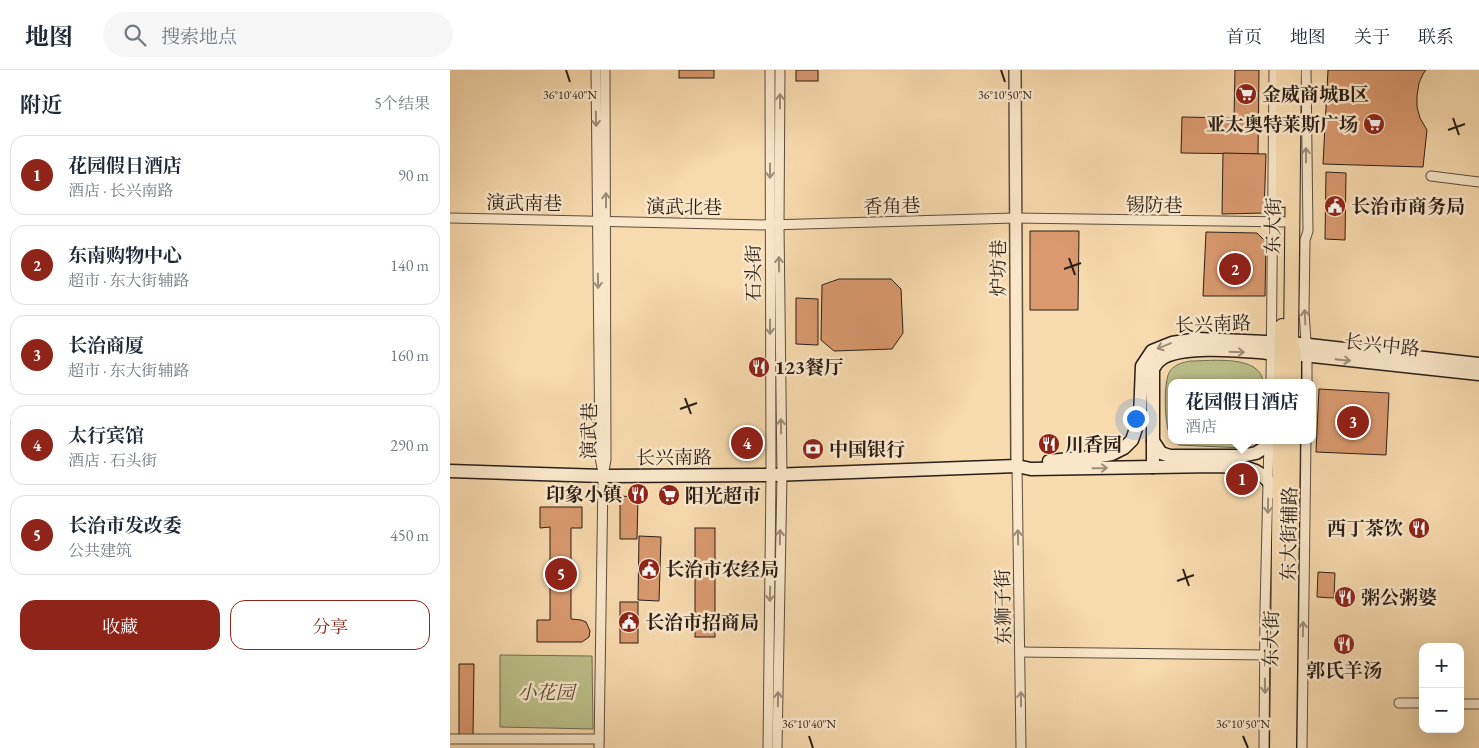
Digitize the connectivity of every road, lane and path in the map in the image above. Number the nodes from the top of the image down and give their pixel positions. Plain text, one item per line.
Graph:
1 (596, 70) edge
2 (606, 70) edge
3 (770, 70) edge
4 (780, 70) edge
5 (1014, 70) edge
6 (1274, 70) edge
7 (1283, 70) edge
8 (1294, 70) edge
9 (1306, 70) edge
10 (1431, 176) dead end
11 (1479, 182) edge
12 (450, 218) edge
13 (1015, 218) junction
14 (602, 221) junction
15 (1283, 223) junction
16 (774, 225) junction
17 (1288, 349) junction
18 (1479, 364) edge
19 (1479, 374) edge
20 (1273, 379) edge
21 (1282, 379) edge
22 (1293, 379) edge
23 (1305, 379) edge
24 (1153, 440) junction
25 (1271, 444) edge
26 (1274, 444) edge
27 (1274, 444) edge
28 (1293, 444) edge
29 (1306, 444) edge
30 (1017, 466) junction
31 (1153, 467) junction
32 (450, 470) edge
33 (776, 475) junction
34 (603, 476) junction
35 (1268, 480) junction
36 (1279, 497) junction
37 (1020, 652) junction
38 (1265, 655) junction
39 (1399, 703) dead end
40 (1419, 703) edge
41 (1464, 704) edge
42 (1479, 704) edge
43 (450, 738) edge
44 (599, 744) edge
45 (768, 748) edge
46 (777, 748) edge
47 (1021, 748) edge
48 (1264, 748) edge
49 (1276, 748) edge
50 (1289, 748) edge
51 (1302, 748) edge

1 -> 14 street, 演武巷
14 -> 2 street, 演武巷
3 -> 16 street, 石头街
16 -> 4 street, 石头街
5 - 13 street, 炉坊巷
6 - 15 street
7 - 15 main road, 东大街
8 - 15 main road, 东大街
17 -> 9 street
10 - 11 street
12 - 14 street, 演武南巷
13 - 15 street, 锡防巷
13 - 16 street, 香角巷
13 - 30 street, 炉坊巷
14 - 16 street, 演武北巷
14 - 34 street, 演武巷
15 - 17 main road, 东大街
15 - 17 street
16 - 33 street, 石头街
17 - 18 main road, 长兴中路
17 -> 19 main road, 长兴中路
17 - 20 street
17 - 21 main road, 东大街
17 - 22 main road, 东大街
17 - 23 street
24 -> 17 main road, 长兴南路
17 -> 30 main road, 长兴南路
24 - 25 main road
24 - 31 main road, 长兴南路
26 - 35 street, 东大街辅路
27 - 36 main road, 东大街
28 - 50 main road, 东大街
51 -> 29 street, 东大街辅路
30 -> 31 main road, 长兴南路
30 - 33 main road, 长兴南路
37 -> 30 street, 东狮子街
31 - 35 main road, 长兴南路
32 - 34 main road, 长兴南路
33 - 34 main road, 长兴南路
33 -> 45 street
46 -> 33 street
34 - 44 street, 演武巷
35 - 36 main road, 长兴南路
35 -> 38 street, 东大街辅路
36 - 49 main road, 东大街
37 - 38 street
47 -> 37 street, 东狮子街
38 -> 48 street, 东大街辅路
39 - 40 street
41 - 42 street
43 - 44 street

